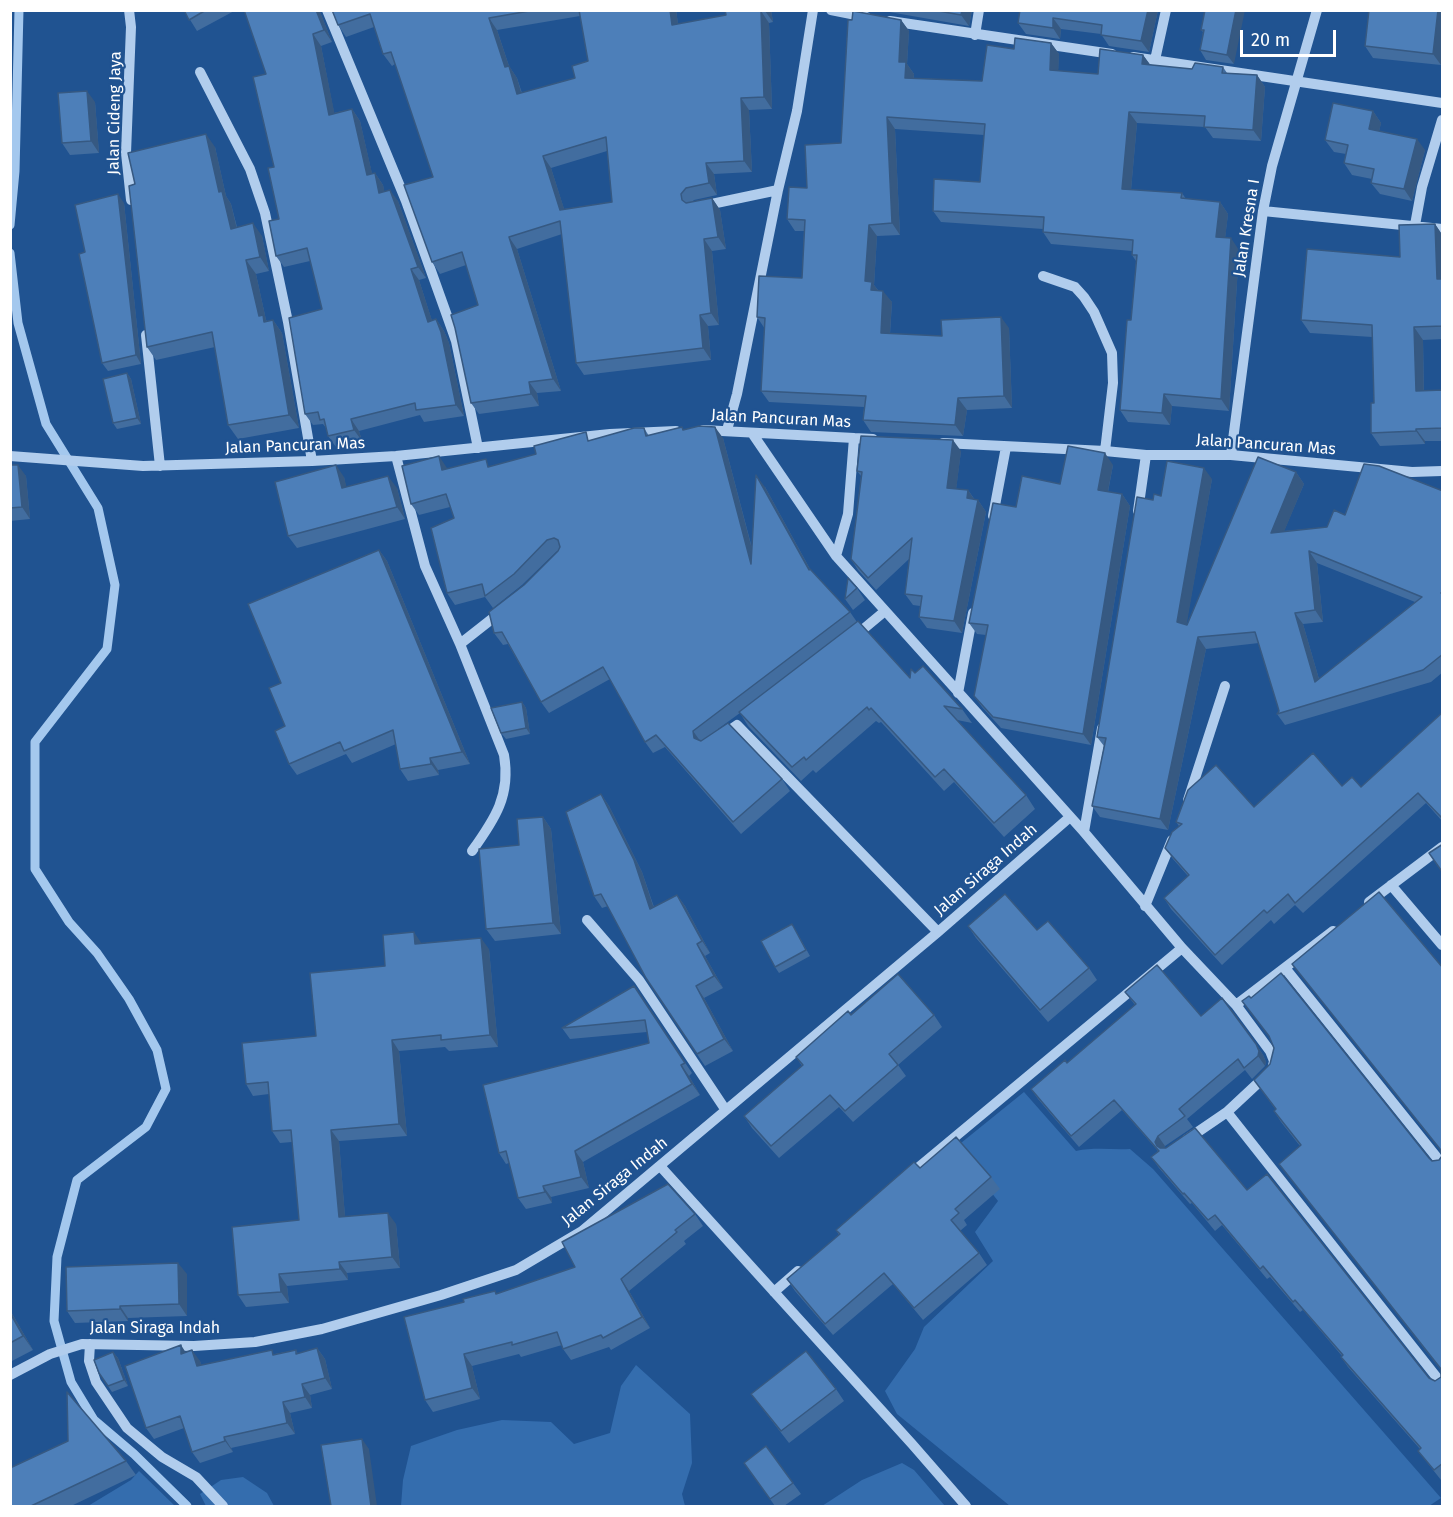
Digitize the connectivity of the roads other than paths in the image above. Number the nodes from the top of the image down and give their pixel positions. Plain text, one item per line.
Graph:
1 (129, 10) edge
2 (327, 10) edge
3 (813, 10) edge
4 (831, 10) edge
5 (979, 10) edge
6 (1166, 10) edge
7 (1317, 10) edge
8 (975, 35) junction
9 (1155, 60) junction
10 (200, 72) dead end
11 (1297, 81) junction
12 (1443, 103) edge
13 (1443, 120) edge
14 (778, 190) junction
15 (696, 207) edge
16 (132, 211) edge
17 (1263, 211) junction
18 (1415, 225) junction
19 (1443, 229) edge
20 (1042, 276) dead end
21 (145, 327) edge
22 (727, 430) junction
23 (752, 433) junction
24 (854, 438) junction
25 (888, 440) edge
26 (932, 442) edge
27 (1006, 447) junction
28 (478, 448) junction
29 (1105, 451) junction
30 (1146, 455) junction
31 (1231, 455) junction
32 (10, 456) edge
33 (396, 456) junction
34 (312, 461) junction
35 (160, 466) junction
36 (1443, 471) edge
37 (1135, 525) edge
38 (990, 529) edge
39 (836, 556) junction
40 (976, 599) edge
41 (510, 604) edge
42 (885, 611) junction
43 (850, 641) edge
44 (460, 644) junction
45 (1225, 686) dead end
46 (958, 693) junction
47 (746, 718) edge
48 (1103, 719) edge
49 (737, 725) junction
50 (708, 745) edge
51 (1183, 814) edge
52 (1070, 817) junction
53 (1084, 832) junction
54 (1175, 834) edge
55 (1443, 847) edge
56 (472, 851) dead end
57 (1391, 885) junction
58 (1145, 906) junction
59 (1356, 912) edge
60 (587, 920) dead end
61 (1338, 926) edge
62 (938, 932) junction
63 (1443, 945) edge
64 (1182, 948) junction
65 (1286, 968) junction
66 (1236, 1005) junction
67 (725, 1109) junction
68 (1227, 1112) junction
69 (1179, 1146) edge
70 (1443, 1164) edge
71 (660, 1166) junction
72 (899, 1184) edge
73 (809, 1261) edge
74 (774, 1293) junction
75 (86, 1344) junction
76 (10, 1375) edge
77 (1443, 1384) edge
78 (223, 1506) edge
79 (966, 1506) edge

1 - 16 street, Jalan Cideng Jaya
2 - 28 street
3 - 14 street
4 - 8 street
5 - 8 street
6 - 9 street
7 - 11 street, Jalan Kresna I
8 - 9 street
9 - 11 street
10 - 34 street
11 - 12 street
11 - 17 street, Jalan Kresna I
13 - 18 street
14 - 15 street
14 - 22 street
17 - 18 street
17 - 31 street, Jalan Kresna I
18 - 19 street
20 - 29 street
21 - 35 street
22 - 23 street, Jalan Pancuran Mas
22 - 28 street, Jalan Pancuran Mas
23 - 24 street, Jalan Pancuran Mas
23 - 39 street
24 - 25 street, Jalan Pancuran Mas
24 - 39 street
26 - 27 street, Jalan Pancuran Mas
27 - 29 street, Jalan Pancuran Mas
27 - 38 street
28 - 33 street, Jalan Pancuran Mas
29 - 30 street, Jalan Pancuran Mas
30 - 31 street, Jalan Pancuran Mas
30 - 37 street
31 - 36 street, Jalan Pancuran Mas
32 - 35 street, Jalan Pancuran Mas
33 - 34 street, Jalan Pancuran Mas
33 - 44 street
34 - 35 street, Jalan Pancuran Mas
39 - 42 street
40 - 46 street
41 - 44 street
42 - 43 street
42 - 46 street
44 - 56 street
45 - 51 street
46 - 52 street
47 - 49 street
48 - 53 street
49 - 50 street
49 - 62 street
52 - 53 street
52 - 62 street, Jalan Siraga Indah
53 - 58 street
54 - 58 street
55 - 57 street
57 - 59 street
57 - 63 street
58 - 64 street
60 - 67 street
61 - 65 street
62 - 67 street, Jalan Siraga Indah
64 - 66 street
64 - 72 street
65 - 66 street
65 - 70 street
66 - 68 street
67 - 71 street, Jalan Siraga Indah
68 - 69 street
68 - 77 street
71 - 74 street
71 - 75 street, Jalan Siraga Indah
73 - 74 street
74 - 79 street
75 - 76 street, Jalan Siraga Indah
75 - 78 street

